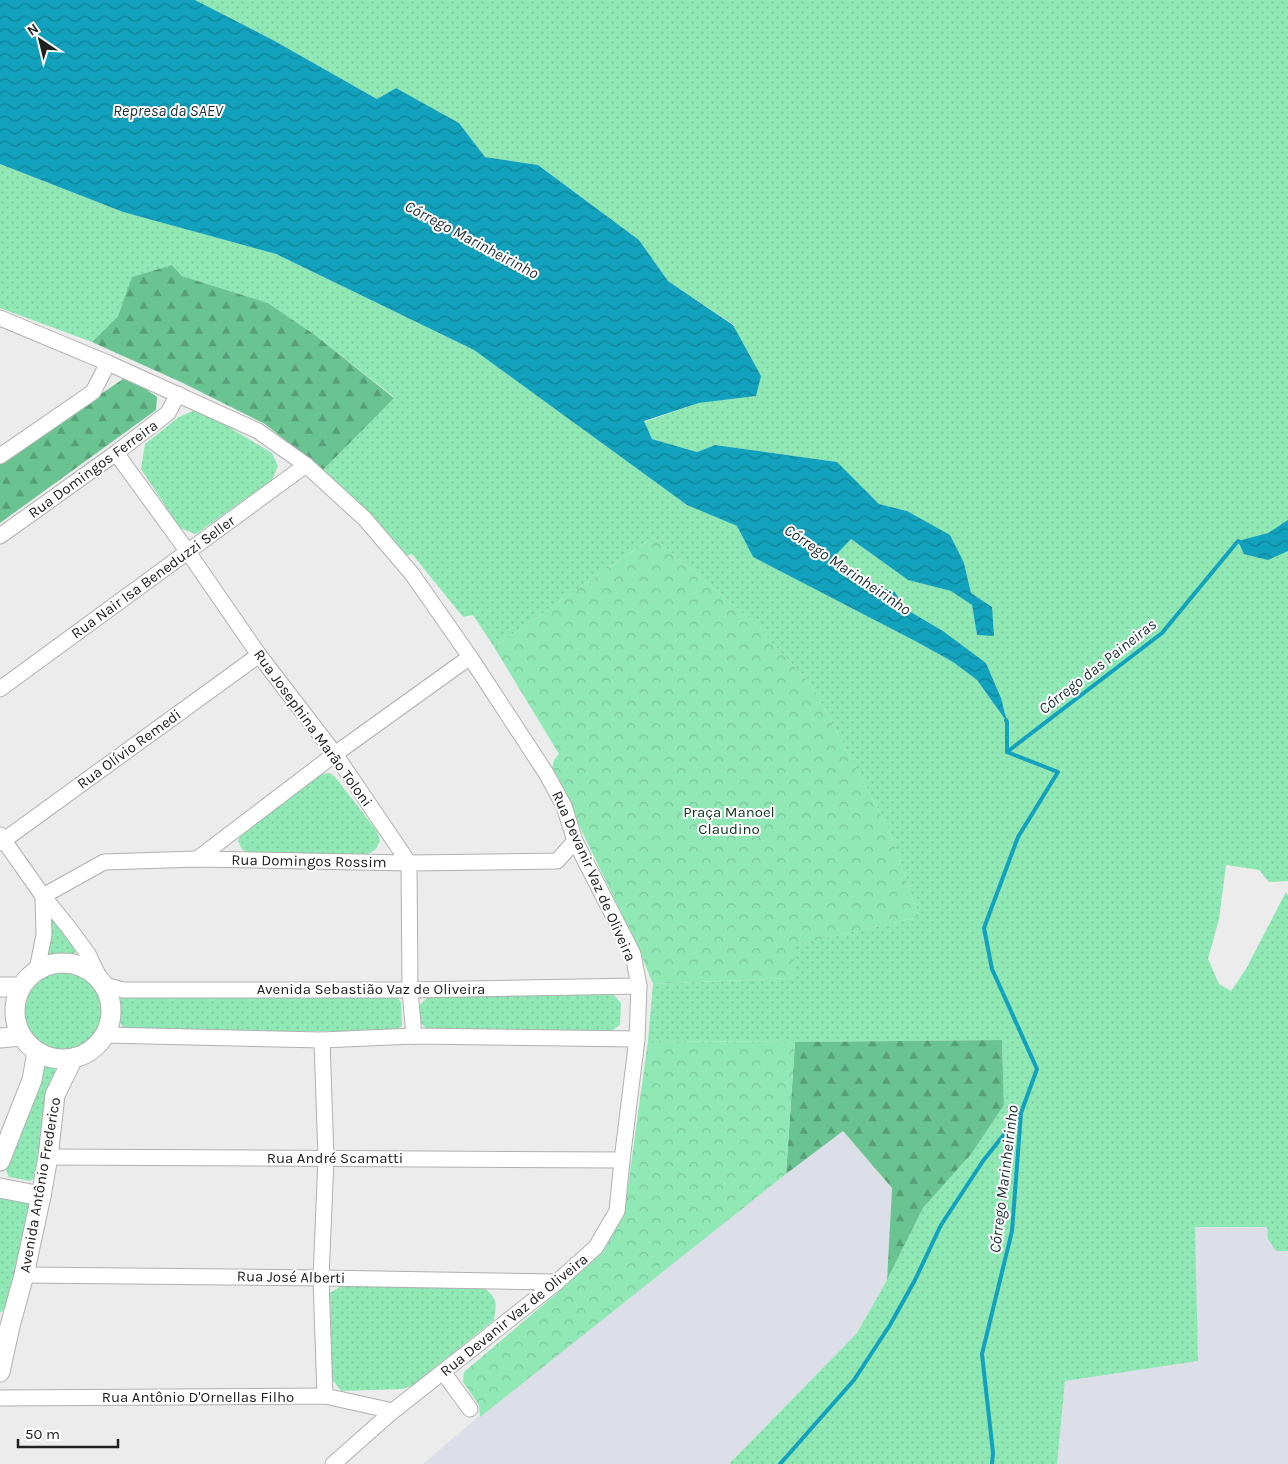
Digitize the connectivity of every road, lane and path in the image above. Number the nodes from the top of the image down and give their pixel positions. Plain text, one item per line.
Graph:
1 (0, 318) edge
2 (108, 363) junction
3 (178, 394) junction
4 (116, 453) junction
5 (0, 456) edge
6 (306, 465) junction
7 (0, 536) edge
8 (188, 552) junction
9 (259, 655) junction
10 (470, 657) junction
11 (0, 689) edge
12 (336, 754) junction
13 (1, 840) edge
14 (576, 841) junction
15 (197, 859) junction
16 (409, 863) junction
17 (43, 896) junction
18 (37, 970) junction
19 (102, 982) junction
20 (639, 986) junction
21 (0, 987) edge
22 (20, 988) junction
23 (410, 990) junction
24 (105, 1035) junction
25 (22, 1036) junction
26 (414, 1036) junction
27 (0, 1038) edge
28 (637, 1039) junction
29 (322, 1040) junction
30 (37, 1052) junction
31 (73, 1058) junction
32 (48, 1157) junction
33 (326, 1158) junction
34 (0, 1159) edge
35 (622, 1160) junction
36 (0, 1188) edge
37 (41, 1196) junction
38 (24, 1275) junction
39 (321, 1278) junction
40 (557, 1282) junction
41 (5, 1325) edge
42 (0, 1372) edge
43 (443, 1372) junction
44 (325, 1396) junction
45 (0, 1398) edge
46 (470, 1409) dead end
47 (394, 1412) junction
48 (333, 1464) edge

1 - 2 street, Rua Devanir Vaz de Oliveira
2 - 3 street, Rua Devanir Vaz de Oliveira
2 - 5 street
3 - 4 street, Rua Domingos Ferreira
3 - 6 street, Rua Devanir Vaz de Oliveira
4 - 7 street, Rua Domingos Ferreira
4 - 8 street, Rua Josephina Marão Toloni
6 - 8 street, Rua Nair Isa Beneduzzi Seller
6 - 10 street, Rua Devanir Vaz de Oliveira
8 - 9 street, Rua Josephina Marão Toloni
8 - 11 street, Rua Nair Isa Beneduzzi Seller
9 - 12 street, Rua Josephina Marão Toloni
9 - 13 street, Rua Olívio Remedi
10 - 12 street
10 - 14 street, Rua Devanir Vaz de Oliveira
12 - 15 street
12 - 16 street, Rua Josephina Marão Toloni
13 - 17 street
14 - 16 street, Rua Domingos Rossim
14 - 20 street, Rua Devanir Vaz de Oliveira
15 - 16 street, Rua Domingos Rossim
15 - 17 street, Rua Domingos Rossim
16 - 23 street
17 - 18 street
17 - 19 street
18 - 19 street
18 - 22 street
19 - 23 street, Avenida Sebastião Vaz de Oliveira
19 - 24 street
20 - 23 street, Avenida Sebastião Vaz de Oliveira
20 - 28 street, Rua Devanir Vaz de Oliveira
21 - 22 street
22 - 25 street
23 - 26 street
24 - 29 street
24 - 31 street
25 - 27 street
25 - 30 street
26 - 28 street
26 - 29 street
28 - 35 street, Rua Devanir Vaz de Oliveira
29 - 33 street
30 - 31 street
30 - 34 street, Avenida Antônio Frederico
31 - 32 street, Avenida Antônio Frederico
32 - 33 street, Rua André Scamatti
32 - 37 street, Avenida Antônio Frederico
33 - 35 street, Rua André Scamatti
33 - 39 street
35 - 40 street, Rua Devanir Vaz de Oliveira
36 - 37 street
37 - 38 street, Avenida Antônio Frederico
38 - 39 street, Rua José Alberti
38 - 41 street, Avenida Antônio Frederico
39 - 40 street, Rua José Alberti
39 - 44 street
40 - 43 street, Rua Devanir Vaz de Oliveira
41 - 42 street, Avenida Antônio Frederico
43 - 46 street
43 - 47 street, Rua Devanir Vaz de Oliveira
44 - 45 street, Rua Antônio D'Ornellas Filho
44 - 47 street, Rua Antônio D'Ornellas Filho
47 - 48 street, Rua Devanir Vaz de Oliveira

